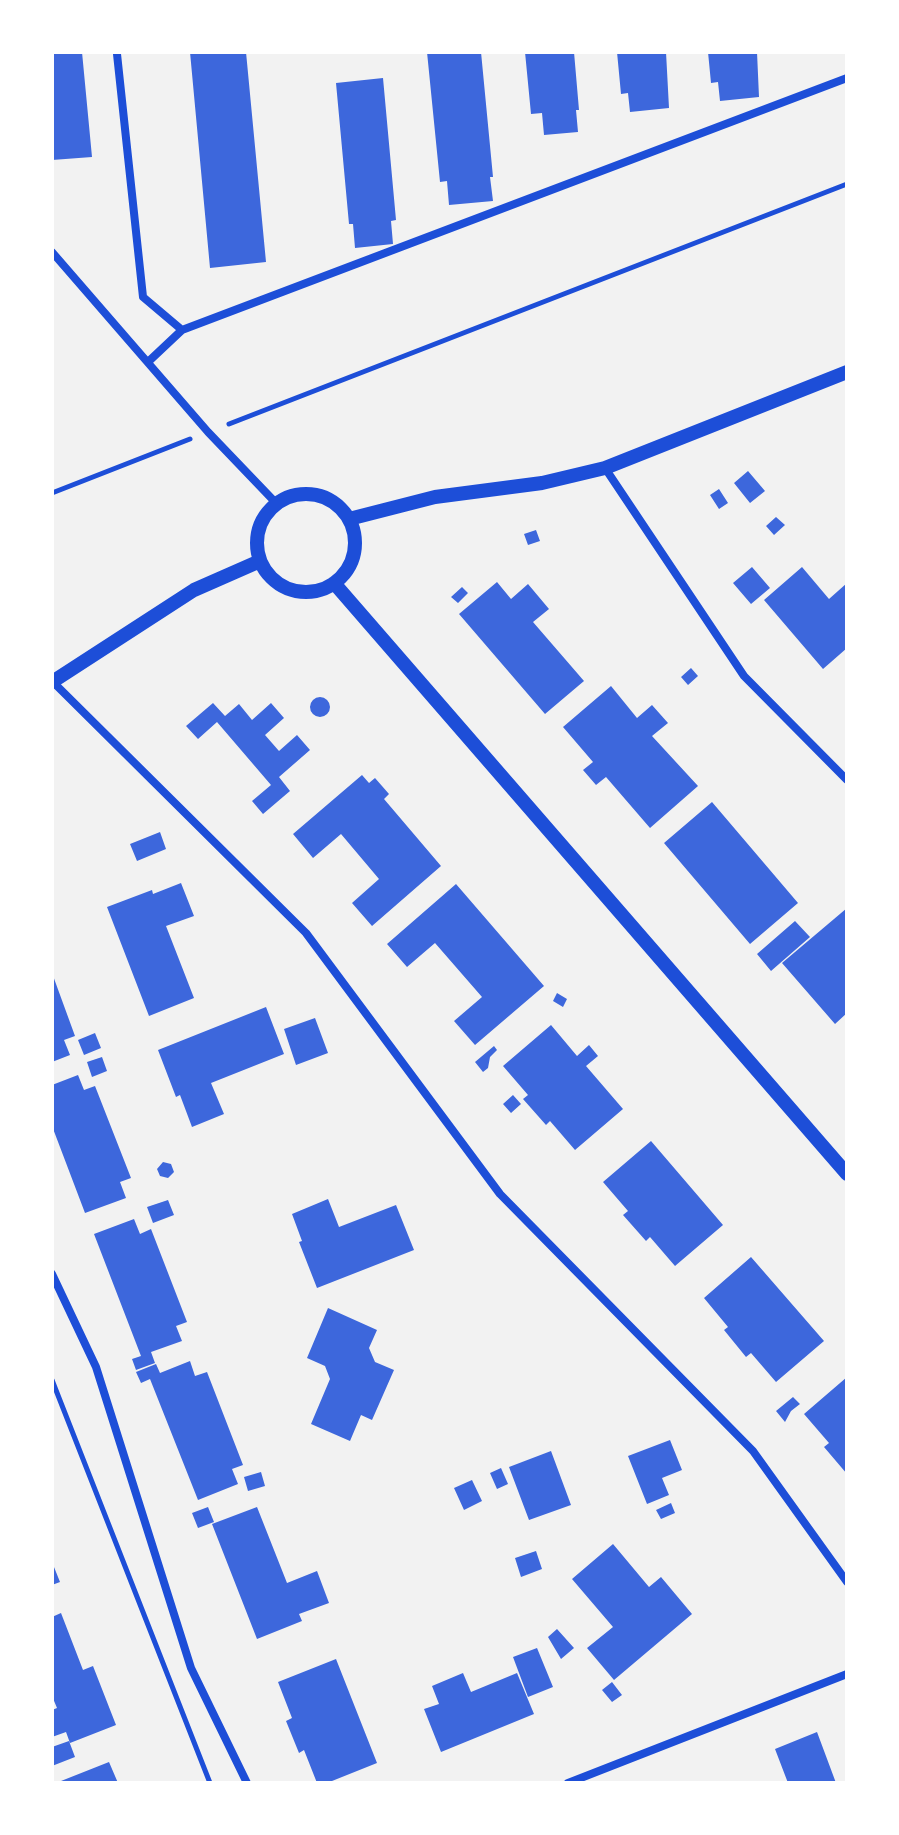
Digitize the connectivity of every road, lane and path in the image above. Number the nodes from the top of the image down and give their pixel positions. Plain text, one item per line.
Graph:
1 (117, 54) edge
2 (847, 78) edge
3 (847, 184) edge
4 (52, 252) edge
5 (182, 330) junction
6 (148, 362) junction
7 (847, 372) edge
8 (208, 432) junction
9 (605, 468) junction
10 (52, 493) edge
11 (276, 503) junction
12 (349, 519) junction
13 (260, 561) junction
14 (334, 583) junction
15 (52, 682) edge
16 (847, 780) edge
17 (847, 1174) edge
18 (52, 1274) edge
19 (52, 1380) edge
20 (847, 1582) edge
21 (847, 1674) edge
22 (210, 1783) edge
23 (247, 1783) edge
24 (568, 1783) edge

1 - 5 street
2 - 5 street
3 - 8 path
4 - 6 street
5 - 6 street
6 - 8 street
7 - 9 street
8 - 10 path
8 - 11 street
9 - 12 street
9 - 16 street
11 - 12 street
11 - 13 street
12 - 14 street
13 - 14 street
13 - 15 street
14 - 17 street
15 - 20 street
18 - 23 street
19 - 22 path
21 - 24 street

